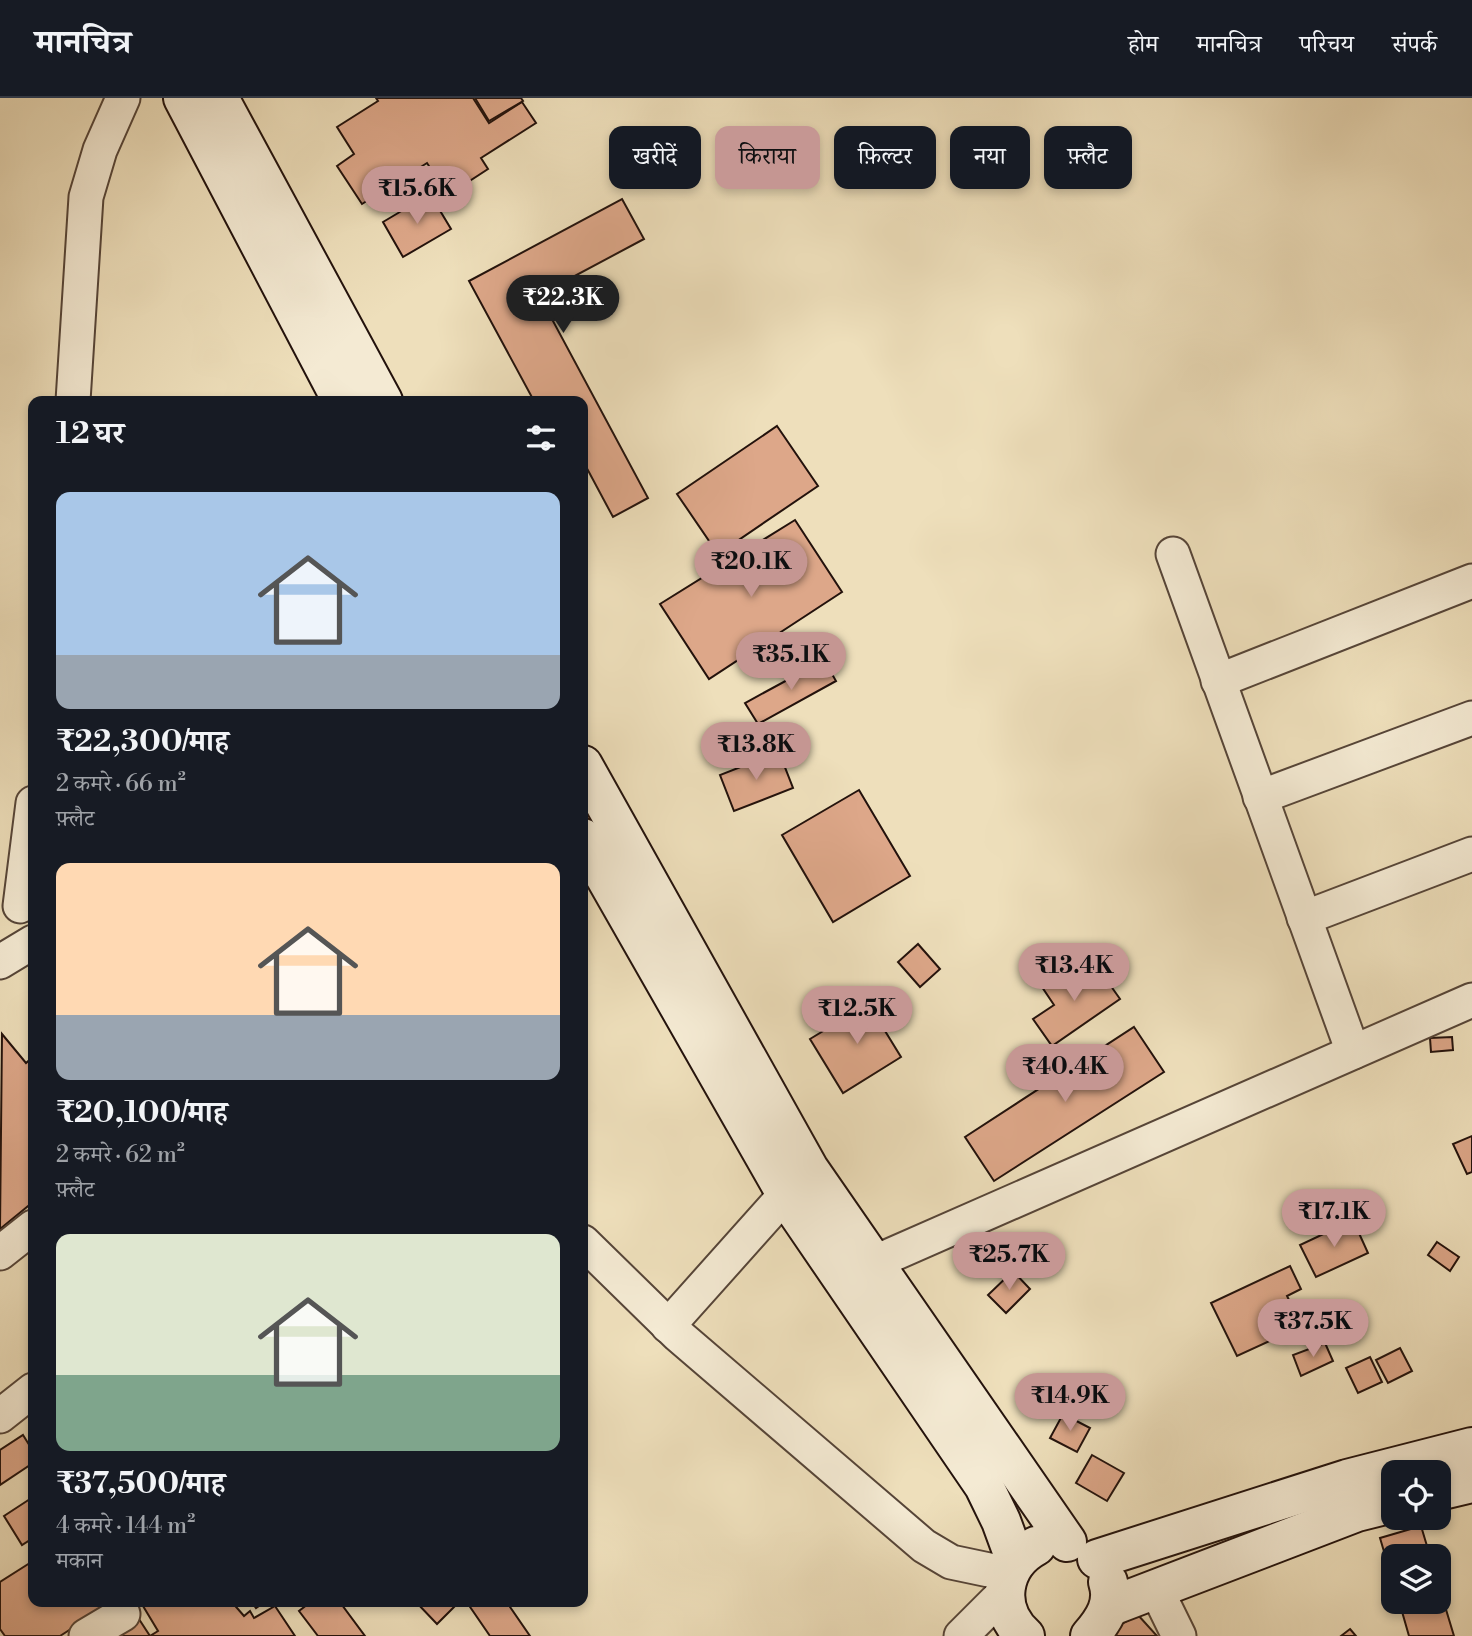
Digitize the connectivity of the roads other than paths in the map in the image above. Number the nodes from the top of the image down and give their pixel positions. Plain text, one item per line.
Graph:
1 (123, 98) edge
2 (183, 98) edge
3 (219, 98) edge
4 (73, 396) edge
5 (339, 396) edge
6 (380, 396) edge
7 (1172, 554) dead end
8 (1472, 581) edge
9 (1218, 681) junction
10 (1472, 718) edge
11 (588, 775) edge
12 (1260, 797) junction
13 (28, 837) edge
14 (588, 846) edge
15 (1472, 854) edge
16 (18, 906) edge
17 (1304, 918) junction
18 (28, 945) edge
19 (0, 962) edge
20 (1472, 1000) edge
21 (1353, 1052) junction
22 (798, 1181) junction
23 (28, 1231) edge
24 (588, 1247) edge
25 (0, 1253) edge
26 (873, 1263) junction
27 (668, 1326) junction
28 (28, 1394) edge
29 (0, 1416) edge
30 (1472, 1447) edge
31 (1472, 1483) edge
32 (1451, 1489) edge
33 (1381, 1506) edge
34 (1082, 1550) junction
35 (1010, 1576) junction
36 (1156, 1589) junction
37 (123, 1615) dead end
38 (1100, 1622) edge
39 (86, 1636) edge
40 (961, 1636) edge
41 (1025, 1636) edge
42 (1179, 1636) edge

1 - 4 street
2 - 5 main road
3 - 6 main road
7 - 9 street
8 - 9 street
9 - 12 street
10 - 12 street
11 - 22 main road
12 - 17 street
13 - 16 street
14 - 22 main road
15 - 17 street
17 - 21 street
18 - 19 street
20 - 21 street
21 - 26 street
22 - 26 main road
22 - 27 street
22 - 35 main road
23 - 25 street
24 - 27 street
26 - 34 main road
27 - 35 street
28 - 29 street
30 - 34 main road
31 - 32 main road
33 - 36 main road
34 - 35 main road
34 - 38 main road
35 - 40 street
35 - 41 main road
36 - 38 main road
36 - 42 street
37 - 39 street

